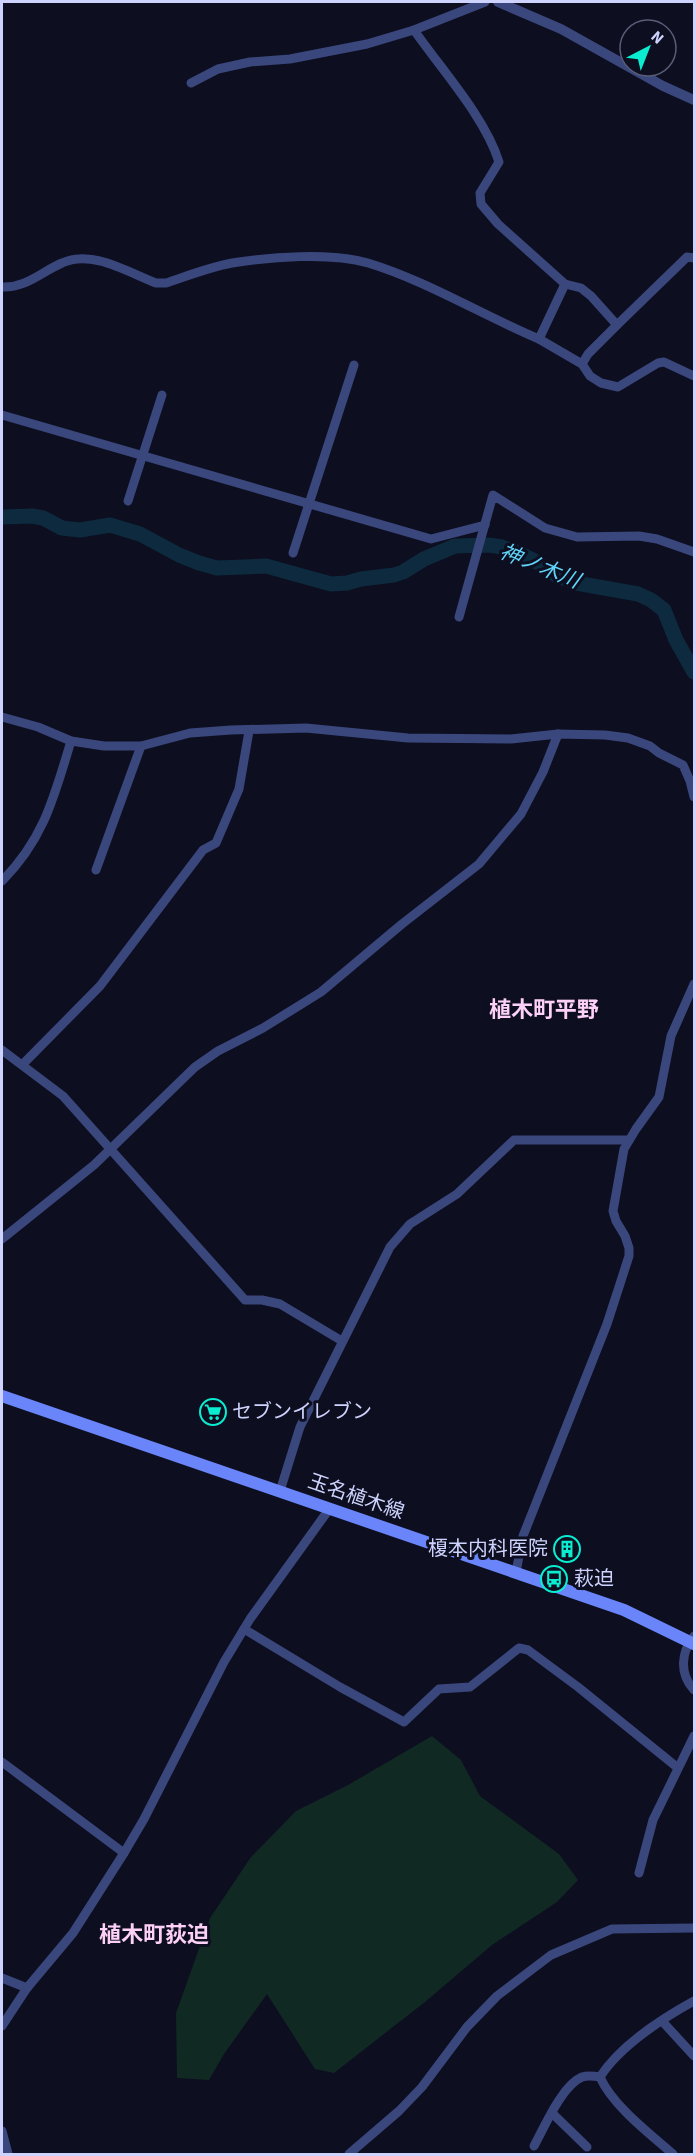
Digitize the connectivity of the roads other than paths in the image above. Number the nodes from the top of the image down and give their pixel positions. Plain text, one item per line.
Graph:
1 (485, 2) edge
2 (498, 2) edge
3 (414, 30) junction
4 (190, 83) dead end
5 (694, 99) edge
6 (694, 258) edge
7 (565, 284) junction
8 (2, 287) edge
9 (617, 325) junction
10 (539, 339) junction
11 (582, 364) junction
12 (354, 365) dead end
13 (694, 376) edge
14 (162, 395) dead end
15 (2, 415) edge
16 (142, 456) junction
17 (128, 501) dead end
18 (309, 505) junction
19 (485, 525) junction
20 (694, 552) edge
21 (293, 553) dead end
22 (459, 617) dead end
23 (2, 717) edge
24 (249, 731) junction
25 (558, 734) junction
26 (71, 741) junction
27 (141, 746) junction
28 (694, 797) edge
29 (96, 870) dead end
30 (2, 881) edge
31 (694, 984) edge
32 (2, 1050) edge
33 (23, 1064) junction
34 (629, 1140) junction
35 (110, 1150) junction
36 (2, 1239) edge
37 (342, 1341) junction
38 (2, 1396) edge
39 (280, 1491) junction
40 (330, 1508) junction
41 (516, 1572) junction
42 (244, 1629) junction
43 (693, 1640) edge
44 (694, 1690) edge
45 (694, 1736) edge
46 (2, 1762) edge
47 (678, 1768) junction
48 (124, 1853) junction
49 (639, 1873) dead end
50 (694, 1928) edge
51 (2, 1978) edge
52 (27, 1988) junction
53 (694, 2001) edge
54 (662, 2021) junction
55 (2, 2026) edge
56 (694, 2056) edge
57 (600, 2077) junction
58 (552, 2113) junction
59 (2, 2131) edge
60 (534, 2146) dead end
61 (587, 2147) dead end
62 (8, 2154) edge
63 (349, 2154) edge
64 (673, 2154) edge

1 - 3 street
2 - 5 street
3 - 4 street
3 - 7 street
6 - 9 street
7 - 9 street
7 - 10 street
8 - 10 street
9 - 11 street
10 - 11 street
11 - 13 street
12 - 18 street
14 - 16 street
15 - 16 street
16 - 17 street
16 - 18 street
18 - 19 street
18 - 21 street
19 - 20 street
19 - 22 street
23 - 26 street
24 - 25 street
24 - 27 street
24 - 33 street
25 - 28 street
25 - 35 street
26 - 27 street
26 - 30 street
27 - 29 street
31 - 34 street
32 - 33 street
33 - 35 street
34 - 37 street
34 - 41 street
35 - 36 street
35 - 37 street
37 - 39 street
38 - 39 main road, 玉名植木線
39 - 40 main road, 玉名植木線
40 - 41 main road, 玉名植木線
40 - 42 street
41 - 43 main road, 玉名植木線
42 - 47 street
42 - 48 street
43 - 44 street
45 - 47 street
46 - 48 street
47 - 49 street
48 - 52 street
50 - 63 street
51 - 52 street
52 - 55 street
53 - 54 street
54 - 56 street
54 - 57 street
57 - 58 street
57 - 64 street
58 - 60 street
58 - 61 street
59 - 62 street

